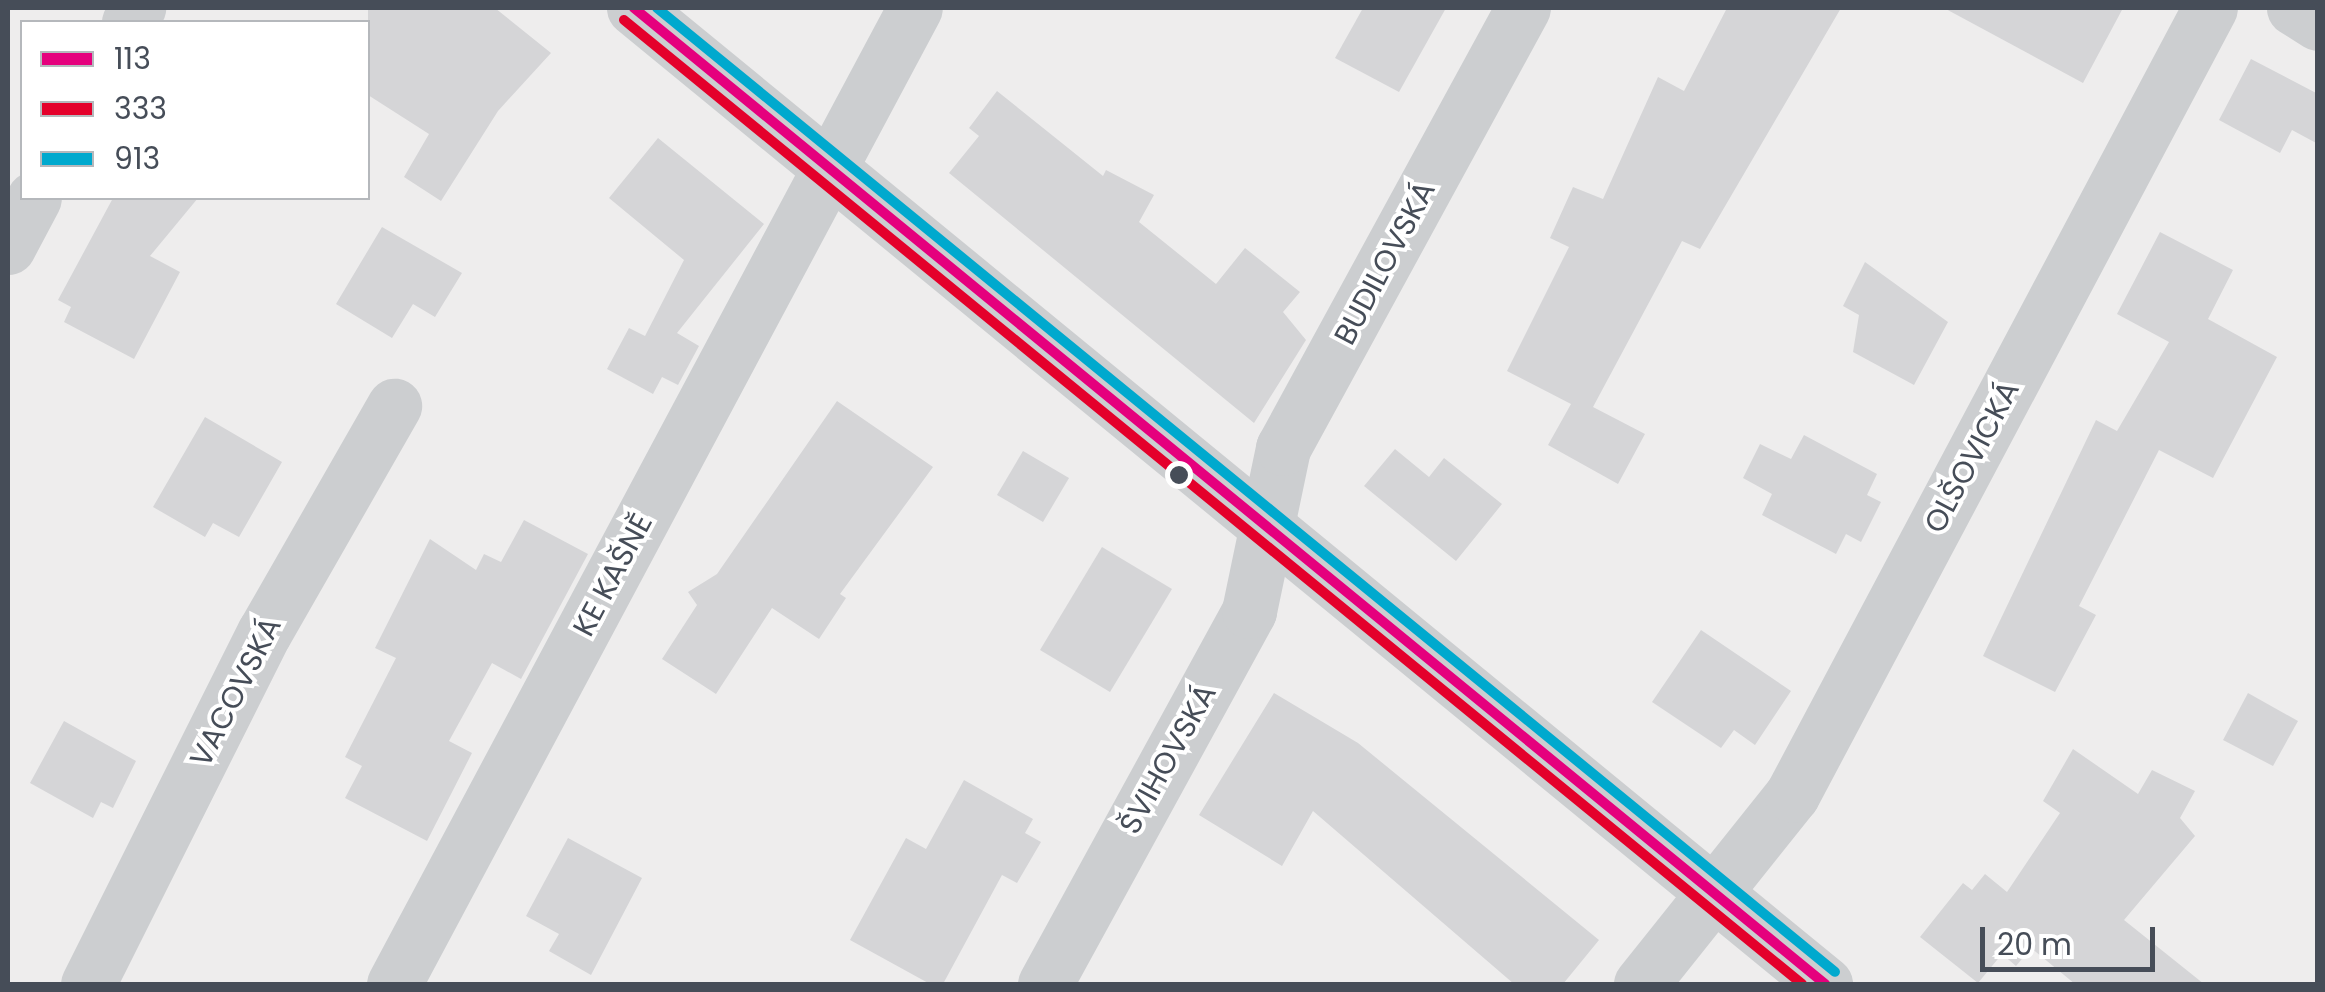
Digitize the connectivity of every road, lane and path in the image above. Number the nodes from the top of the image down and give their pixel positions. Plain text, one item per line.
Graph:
1 (634, 8) edge
2 (914, 8) edge
3 (1523, 8) edge
4 (2210, 8) edge
5 (2294, 8) edge
6 (2318, 23) edge
7 (832, 166) junction
8 (33, 200) edge
9 (8, 247) edge
10 (394, 406) dead end
11 (1264, 524) junction
12 (1711, 891) junction
13 (88, 984) edge
14 (394, 984) edge
15 (1045, 984) edge
16 (1642, 984) edge
17 (1825, 984) edge

1 - 7 street
2 - 7 street, KE KAŠNĚ
3 - 11 street, BUDILOVSKÁ
4 - 12 street, OLŠOVICKÁ
5 - 6 street
7 - 11 street
7 - 14 street, KE KAŠNĚ
8 - 9 street
10 - 13 street, VACOVSKÁ
11 - 12 street
11 - 15 street, ŠVIHOVSKÁ
12 - 16 street, OLŠOVICKÁ
12 - 17 street

